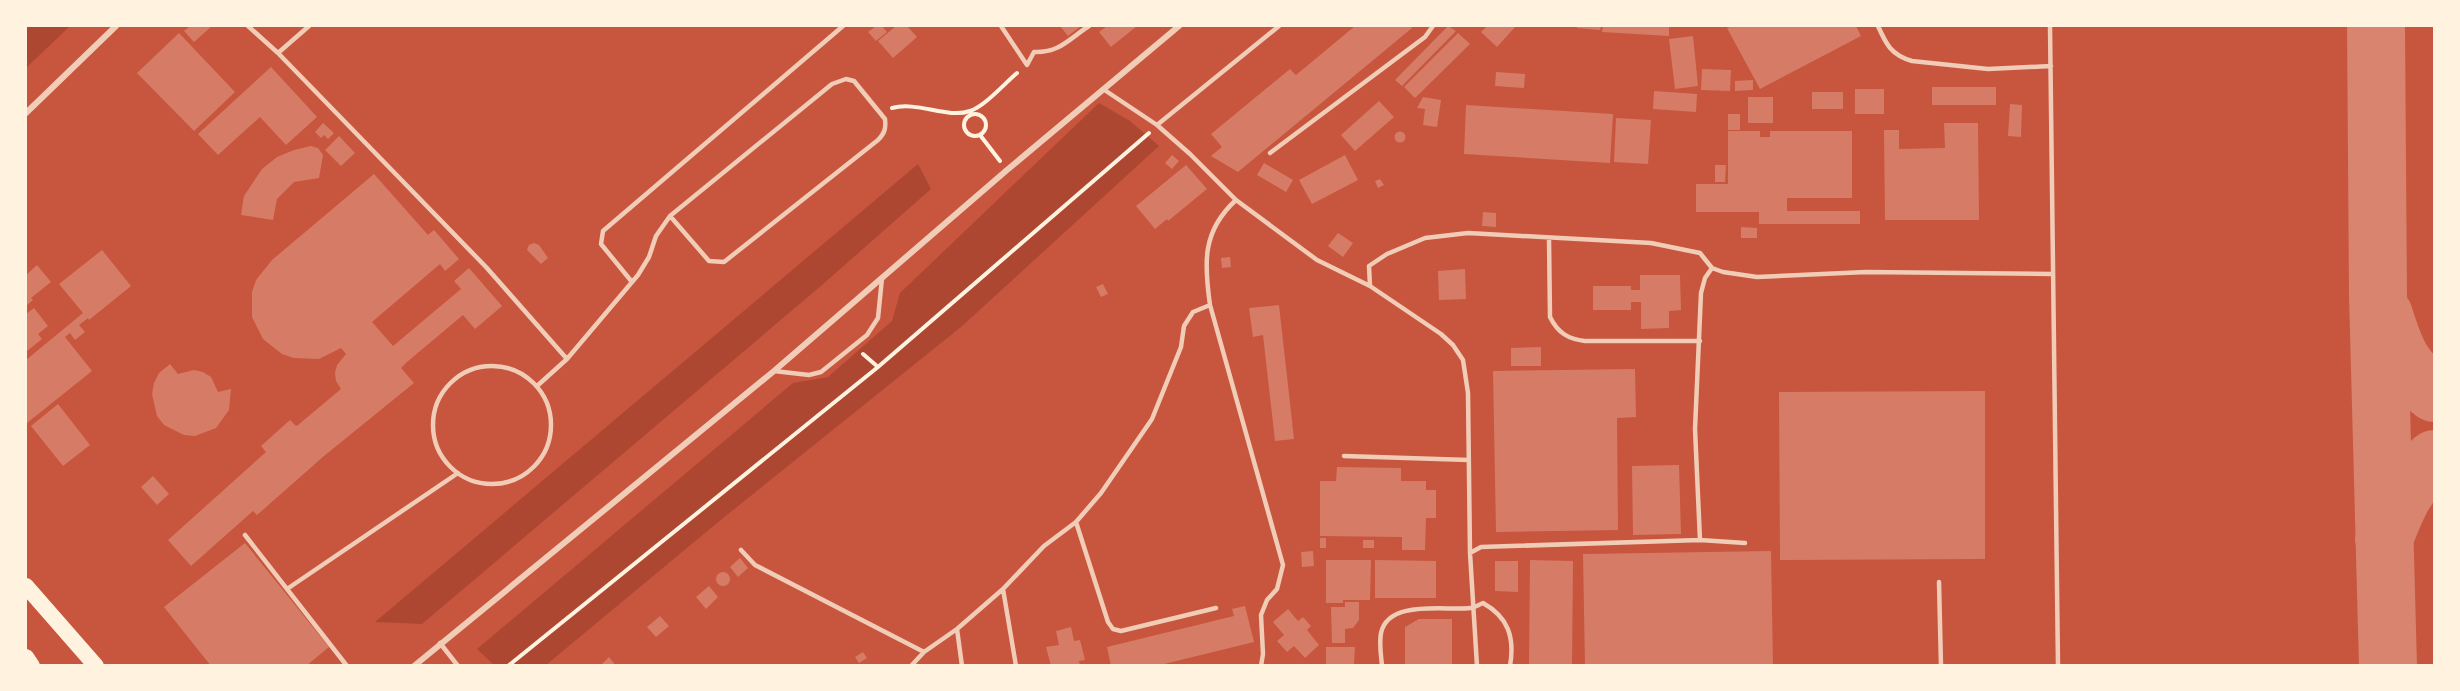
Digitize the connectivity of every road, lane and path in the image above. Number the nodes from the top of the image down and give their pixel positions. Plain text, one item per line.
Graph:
1 (116, 26) edge
2 (248, 26) edge
3 (309, 26) edge
4 (843, 26) edge
5 (1001, 26) edge
6 (1089, 26) edge
7 (1179, 26) edge
8 (1279, 26) edge
9 (1433, 26) edge
10 (1878, 26) edge
11 (2050, 26) edge
12 (278, 53) junction
13 (1027, 65) junction
14 (2051, 66) junction
15 (1103, 89) junction
16 (26, 113) edge
17 (880, 113) junction
18 (969, 114) junction
19 (1157, 125) junction
20 (980, 135) junction
21 (1270, 153) dead end
22 (1007, 170) junction
23 (1236, 200) junction
24 (670, 216) junction
25 (1549, 238) junction
26 (1712, 268) junction
27 (2053, 274) junction
28 (882, 278) junction
29 (632, 282) junction
30 (1370, 286) junction
31 (1210, 305) junction
32 (1700, 341) junction
33 (853, 346) junction
34 (567, 359) junction
35 (878, 367) junction
36 (774, 371) junction
37 (537, 386) junction
38 (1344, 456) dead end
39 (1469, 460) junction
40 (458, 473) junction
41 (1076, 522) junction
42 (245, 535) dead end
43 (1700, 540) junction
44 (1745, 543) dead end
45 (741, 550) dead end
46 (1470, 553) junction
47 (1939, 582) dead end
48 (26, 586) edge
49 (287, 588) junction
50 (1003, 588) junction
51 (1216, 608) dead end
52 (1472, 609) junction
53 (957, 629) junction
54 (440, 643) junction
55 (924, 652) junction
56 (26, 657) edge
57 (32, 666) edge
58 (96, 666) edge
59 (347, 666) edge
60 (414, 666) edge
61 (458, 666) edge
62 (508, 666) edge
63 (911, 666) edge
64 (962, 666) edge
65 (1016, 666) edge
66 (1261, 666) edge
67 (1382, 666) edge
68 (1477, 666) edge
69 (1510, 666) edge
70 (1941, 666) edge
71 (2058, 666) edge

1 - 16 street
2 - 12 lane
3 - 12 lane
4 - 29 lane
5 - 13 lane
6 - 13 lane
7 - 15 street
8 - 19 lane
9 - 21 lane
10 - 14 lane
11 - 14 lane
12 - 34 lane
13 - 18 path
14 - 27 lane
15 - 19 lane
15 - 22 street
17 - 18 path
17 - 24 lane
17 - 24 lane
18 - 20 path
18 - 20 path
19 - 23 lane
19 - 35 path
20 - 22 path
22 - 28 street
23 - 30 lane
23 - 31 lane
24 - 29 lane
25 - 26 lane
25 - 30 lane
25 - 32 lane
26 - 27 lane
26 - 32 lane
27 - 71 lane
28 - 33 lane
28 - 36 street
29 - 34 lane
30 - 39 lane
31 - 41 lane
31 - 66 lane
32 - 43 lane
33 - 35 path
33 - 36 lane
34 - 37 lane
35 - 62 path
36 - 54 street
37 - 40 lane
37 - 40 lane
38 - 39 lane
39 - 46 lane
40 - 49 lane
41 - 50 lane
41 - 51 lane
42 - 49 lane
43 - 44 lane
43 - 46 lane
45 - 55 lane
46 - 52 lane
47 - 70 lane
48 - 58 highway
49 - 59 lane
50 - 53 lane
50 - 65 lane
52 - 67 lane
52 - 68 lane
52 - 69 lane
53 - 55 lane
53 - 64 lane
54 - 60 street
54 - 61 lane
55 - 63 lane
56 - 57 highway

